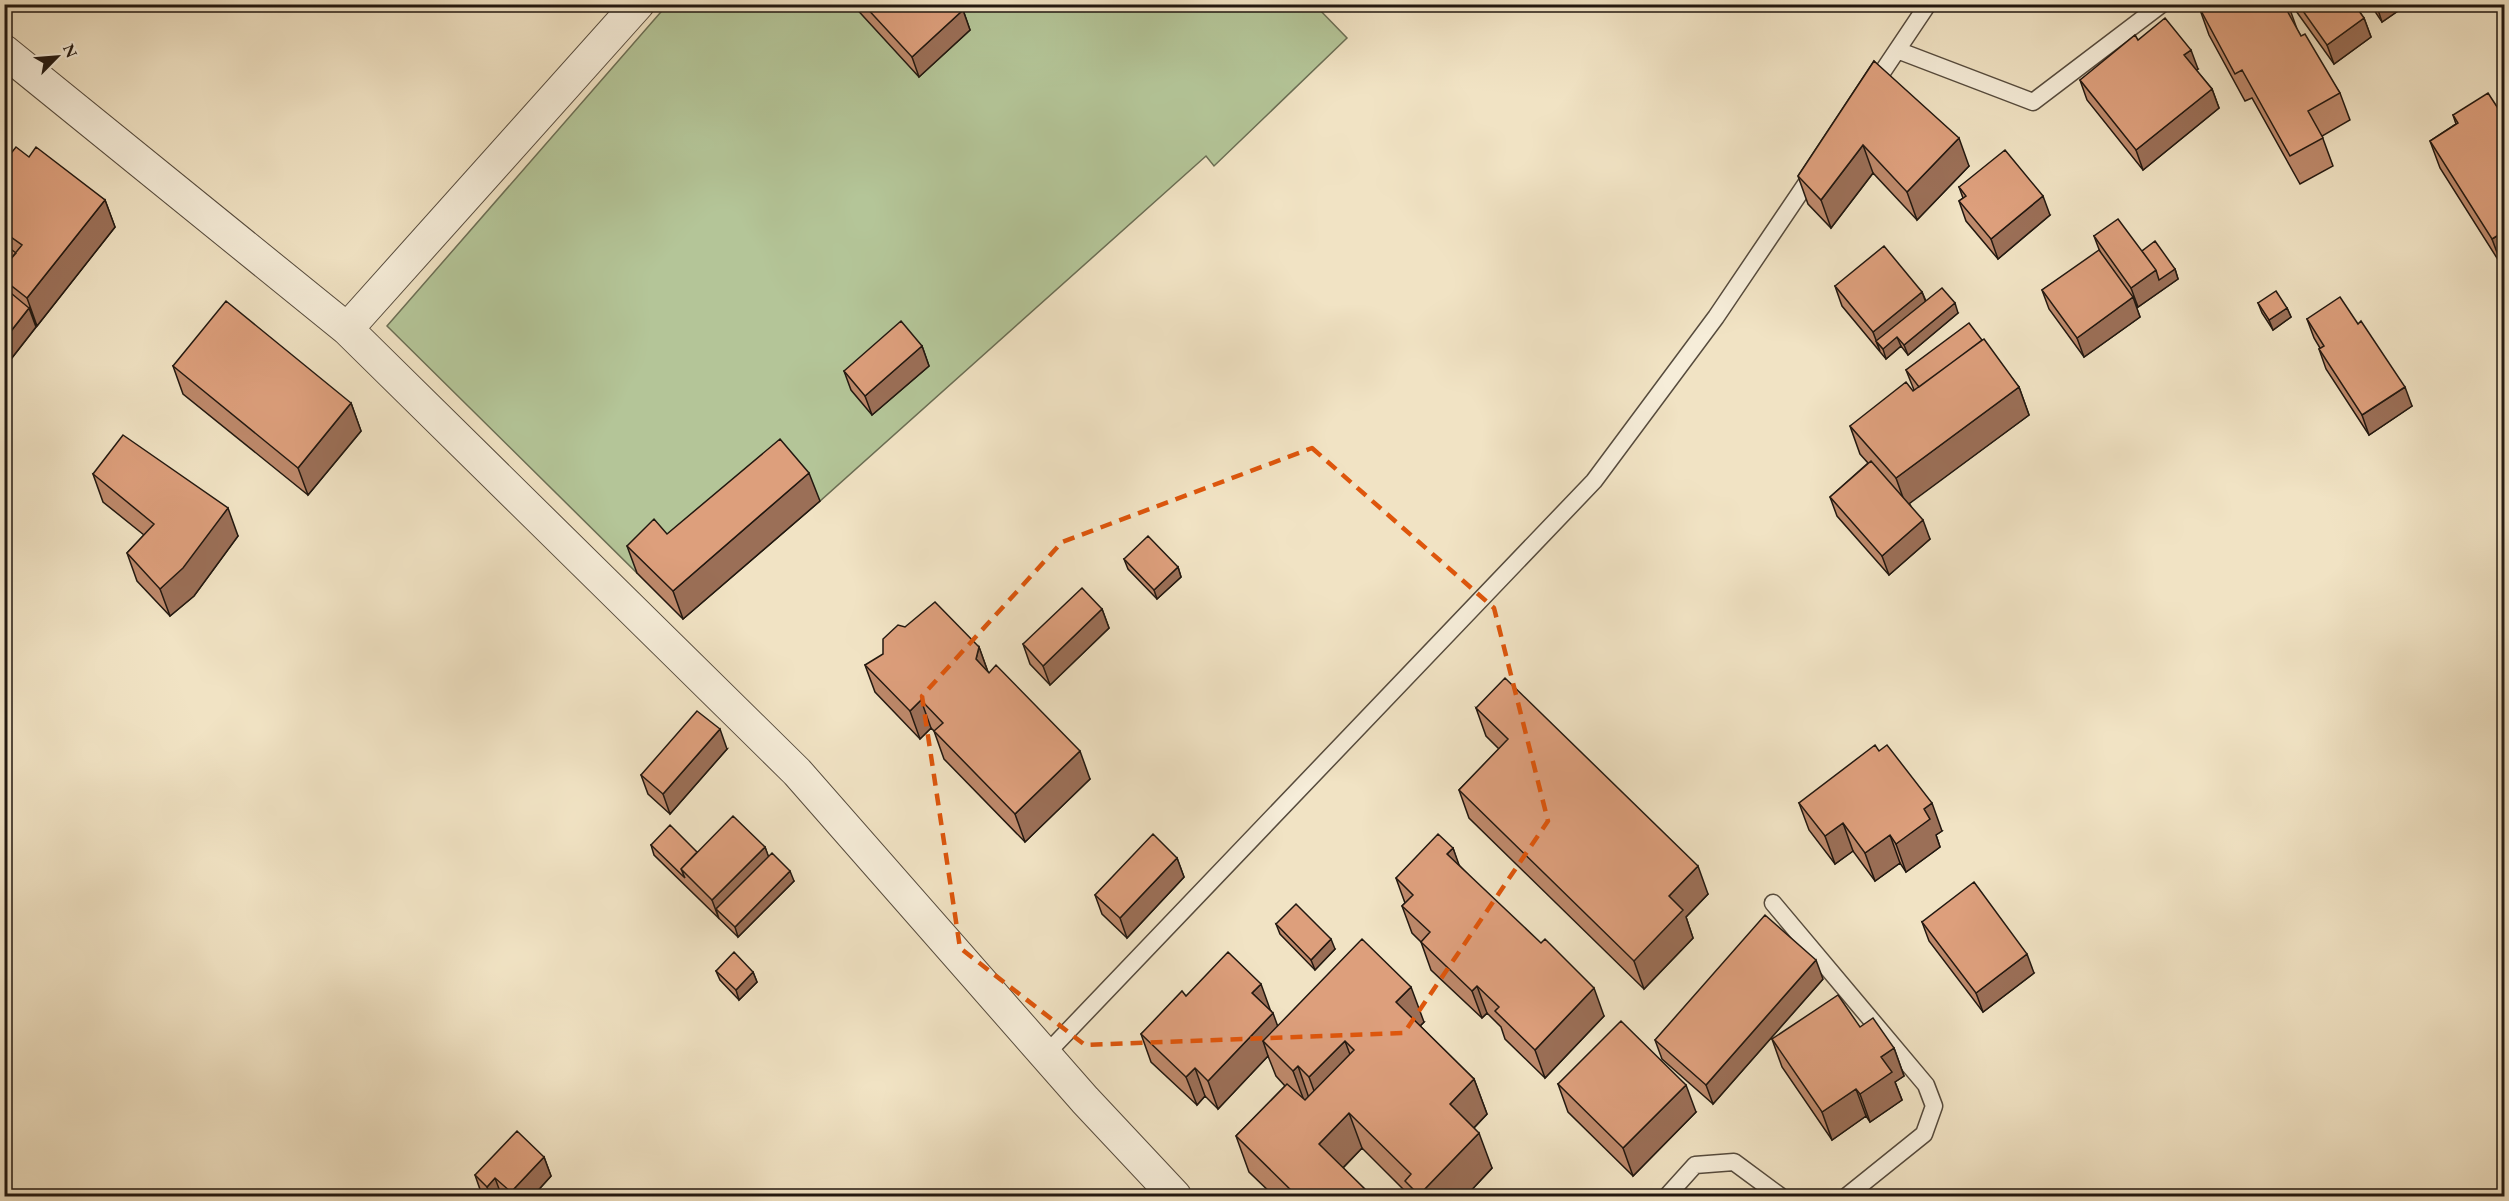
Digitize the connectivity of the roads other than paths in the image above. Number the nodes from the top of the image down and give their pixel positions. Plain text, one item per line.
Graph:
1 (638, 4) edge
2 (1928, 4) edge
3 (2162, 4) edge
4 (1897, 50) junction
5 (4, 51) edge
6 (1863, 100) edge
7 (1823, 159) edge
8 (347, 329) junction
9 (1773, 903) dead end
10 (1046, 1054) junction
11 (1175, 1197) edge
12 (1668, 1197) edge
13 (1780, 1197) edge
14 (1847, 1197) edge

1 - 8 street
2 - 4 lane
3 - 4 lane
4 - 6 lane
5 - 8 street
7 - 10 lane
8 - 10 street
9 - 14 lane
10 - 11 street
12 - 13 lane

